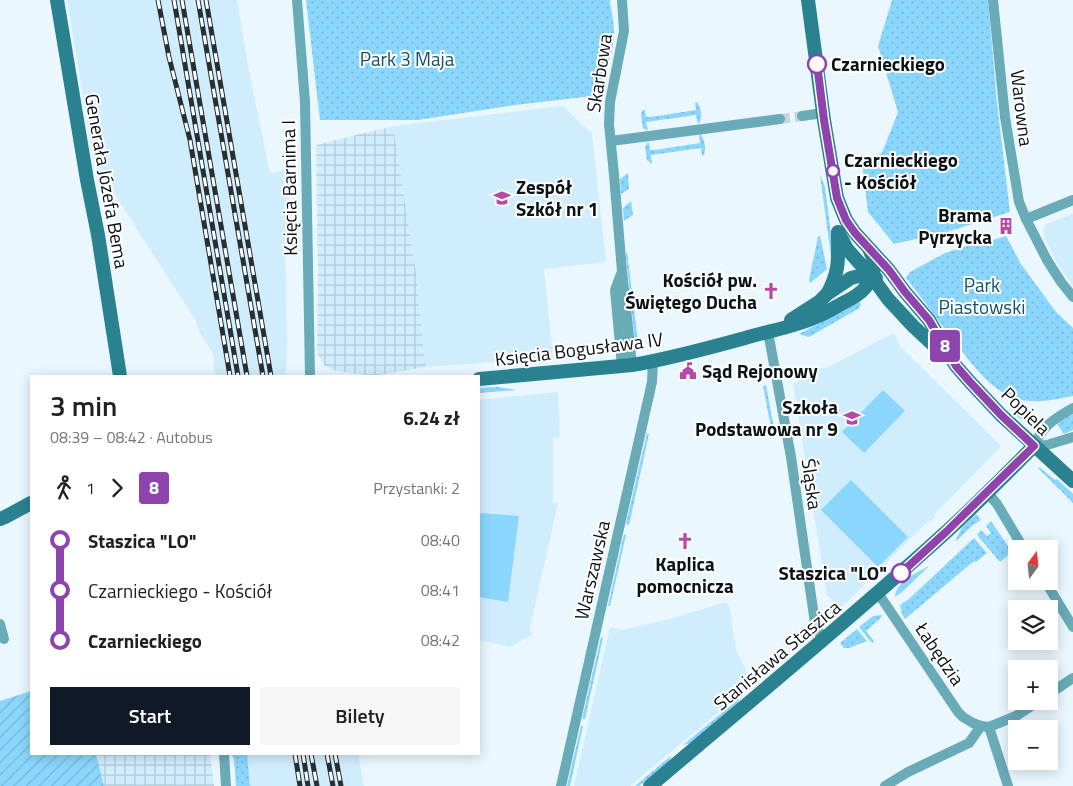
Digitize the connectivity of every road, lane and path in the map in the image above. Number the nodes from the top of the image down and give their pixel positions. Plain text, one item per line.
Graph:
1 (57, 0) edge
2 (297, 0) edge
3 (622, 0) edge
4 (808, 0) edge
5 (992, 0) edge
6 (824, 113) junction
7 (802, 116) tunnel mouth
8 (780, 119) tunnel mouth
9 (611, 141) junction
10 (837, 198) junction
11 (1073, 200) edge
12 (1026, 219) junction
13 (838, 232) junction
14 (870, 250) junction
15 (872, 277) junction
16 (905, 292) junction
17 (827, 294) junction
18 (1073, 297) edge
19 (853, 298) junction
20 (888, 299) junction
21 (770, 331) junction
22 (653, 361) junction
23 (627, 365) junction
24 (956, 366) junction
25 (121, 374) edge
26 (310, 375) edge
27 (480, 380) edge
28 (1073, 408) edge
29 (1073, 437) edge
30 (1034, 446) junction
31 (1073, 482) edge
32 (987, 492) junction
33 (30, 504) edge
34 (0, 519) edge
35 (1019, 540) edge
36 (1050, 590) edge
37 (878, 593) junction
38 (0, 624) edge
39 (1073, 627) edge
40 (4, 639) dead end
41 (823, 641) junction
42 (1073, 678) edge
43 (1058, 688) edge
44 (1025, 710) edge
45 (985, 726) junction
46 (224, 755) edge
47 (226, 786) edge
48 (561, 786) edge
49 (650, 786) edge
50 (885, 786) edge
51 (1008, 786) edge

1 - 25 main road, Generała Józefa Bema
2 - 26 street, Księcia Barnima I
3 - 9 street, Skarbowa
4 - 6 main road
5 - 12 street, Warowna
6 - 7 street
6 - 10 main road
8 - 9 street
9 - 23 street, Skarbowa
10 - 13 main road
10 - 14 main road, Popiela
11 - 12 street
12 - 18 street, Warowna
13 - 15 main road, Popiela
13 - 17 main road
14 - 15 main road
14 - 16 main road, Popiela
15 - 16 main road
15 - 17 main road, Księcia Bogusława IV
15 - 19 main road, Księcia Bogusława IV
15 - 20 main road, Popiela
16 - 24 main road, Popiela
17 - 21 main road, Księcia Bogusława IV
19 - 20 main road
19 - 21 main road, Księcia Bogusława IV
20 - 24 main road, Popiela
21 - 22 main road, Księcia Bogusława IV
21 - 41 street, Śląska
22 - 23 main road, Księcia Bogusława IV
22 - 48 street, Warszawska
23 - 27 main road, Księcia Bogusława IV
24 - 30 main road, Popiela
28 - 30 street
29 - 30 street
30 - 31 main road, Popiela
30 - 32 main road, Stanisława Staszica
32 - 35 street
32 - 37 main road, Stanisława Staszica
33 - 34 main road
36 - 39 street
37 - 41 main road, Stanisława Staszica
37 - 45 street, Łabędzia
38 - 40 street
41 - 49 main road, Stanisława Staszica
42 - 43 street
44 - 45 street
45 - 50 street
45 - 51 street
46 - 47 street

